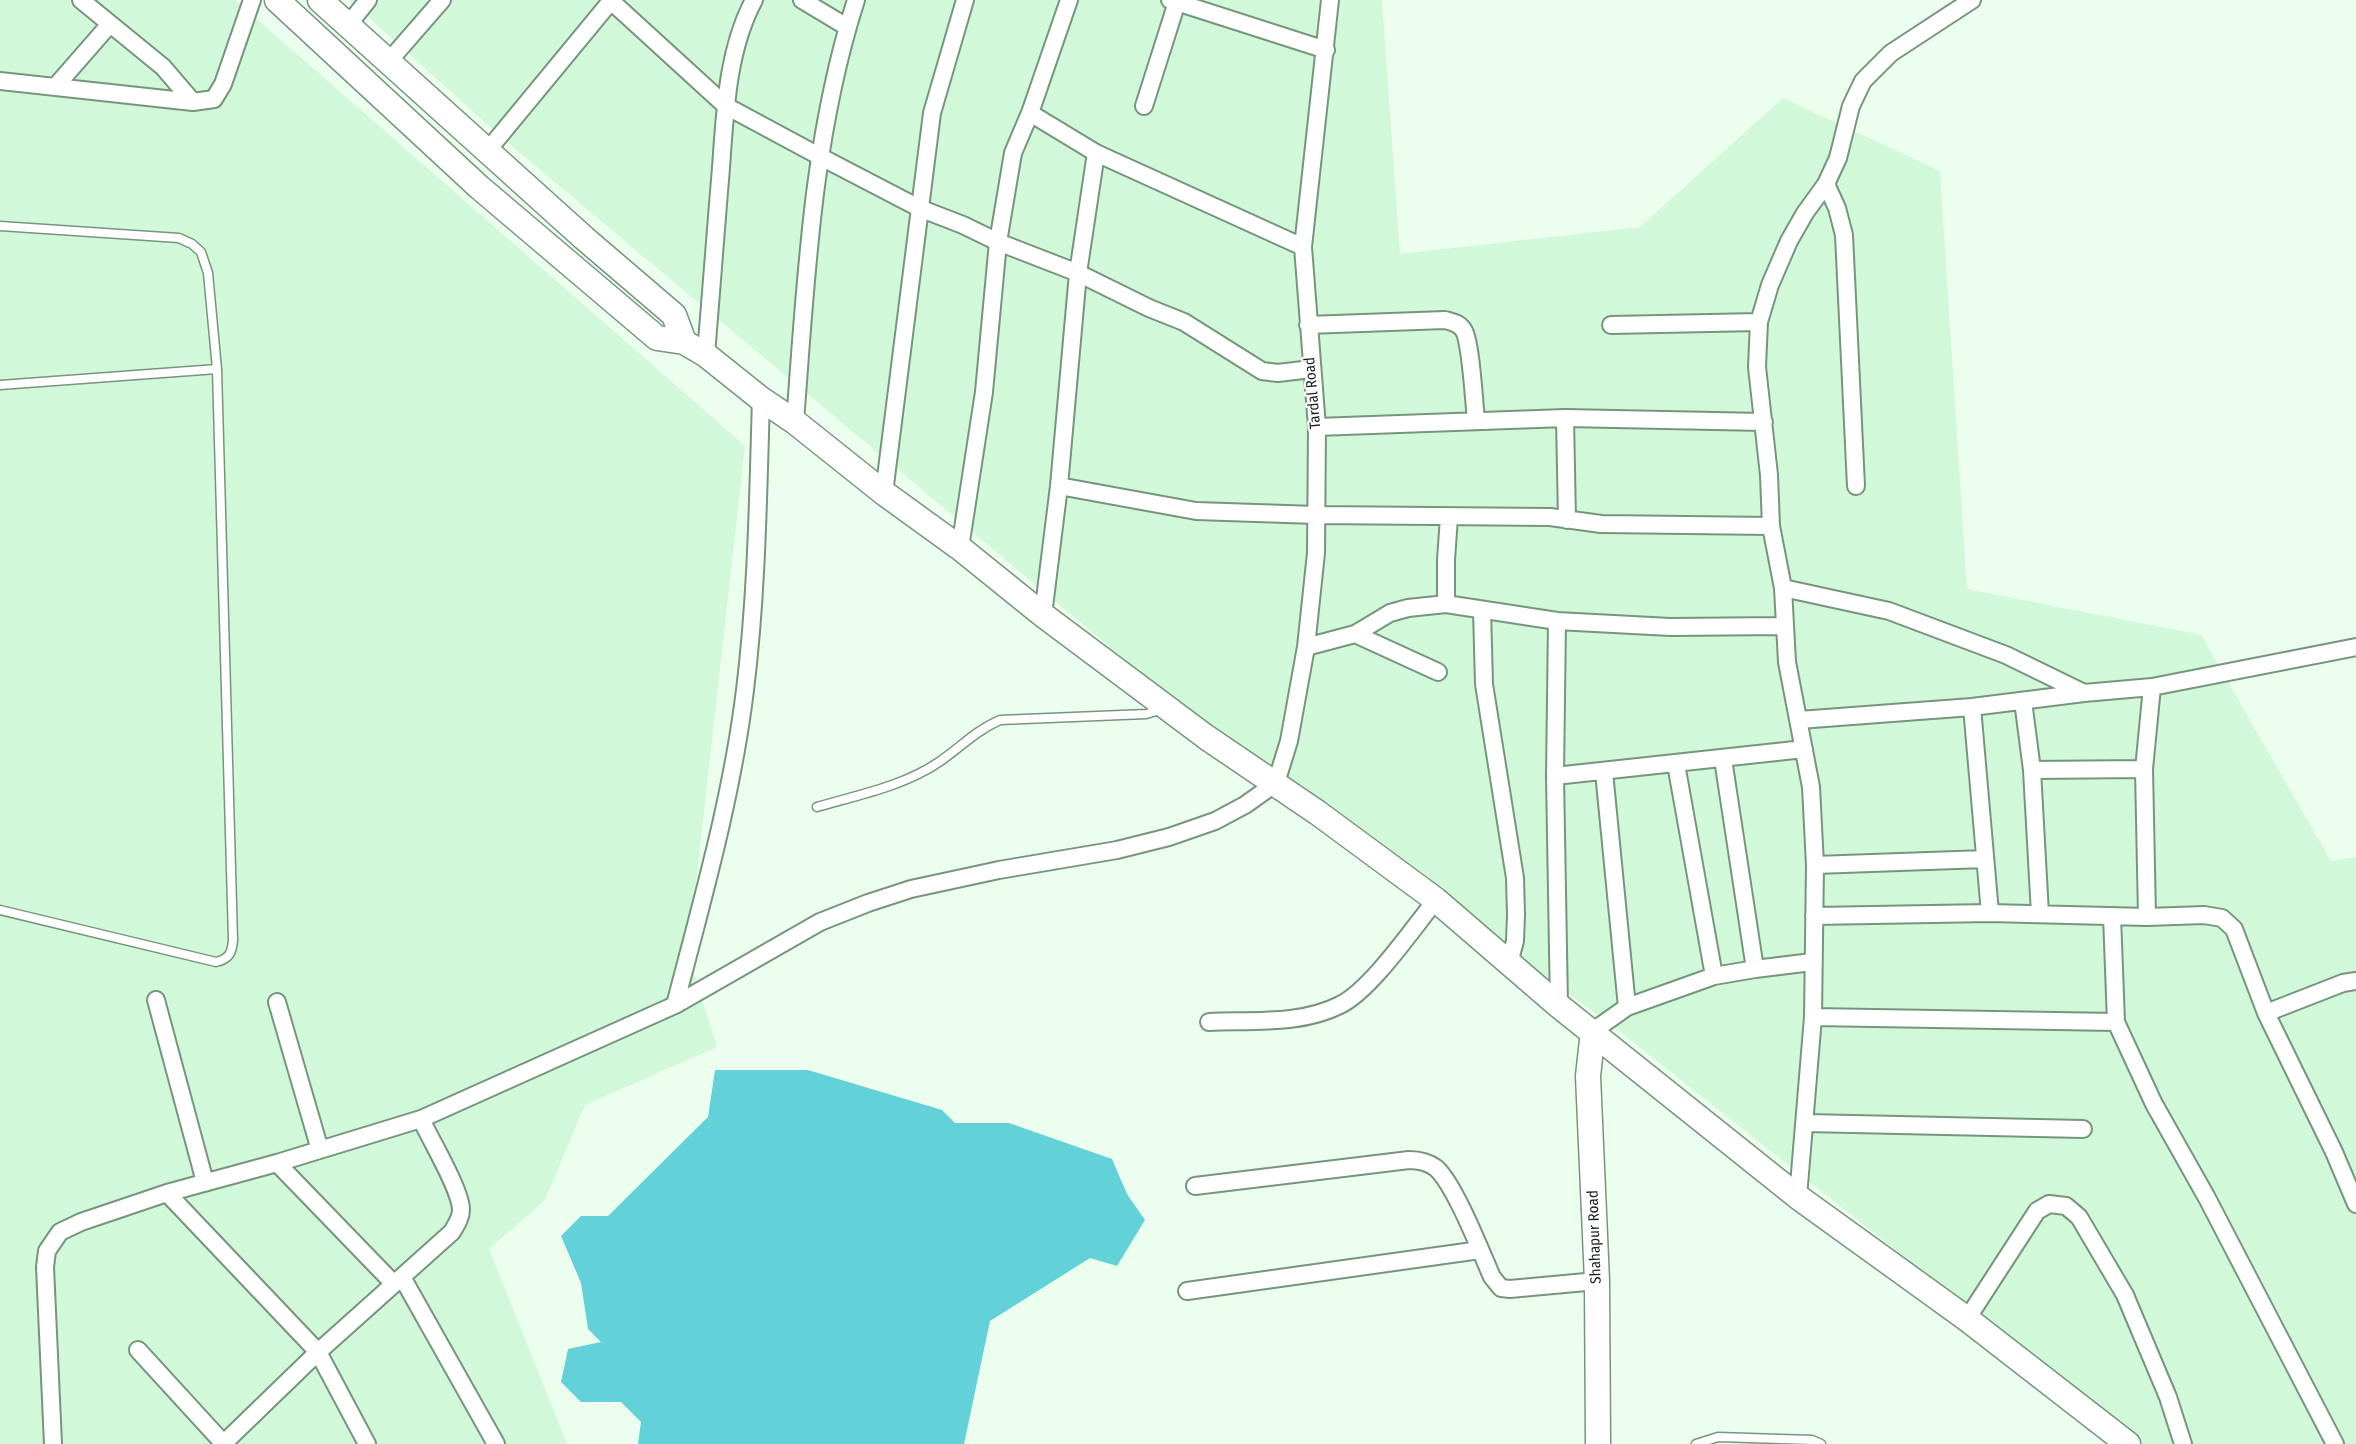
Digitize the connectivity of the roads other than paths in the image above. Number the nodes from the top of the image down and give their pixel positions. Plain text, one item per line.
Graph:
1 (81, 0) edge
2 (252, 0) edge
3 (277, 0) edge
4 (320, 0) edge
5 (368, 0) edge
6 (442, 0) edge
7 (611, 0) edge
8 (754, 0) edge
9 (802, 0) edge
10 (856, 0) edge
11 (965, 0) edge
12 (1069, 0) edge
13 (1330, 0) edge
14 (1972, 0) edge
15 (1173, 1) edge
16 (110, 24) junction
17 (348, 25) junction
18 (847, 27) junction
19 (1326, 50) junction
20 (389, 61) junction
21 (0, 81) edge
22 (55, 87) junction
23 (193, 102) junction
24 (726, 106) junction
25 (1144, 106) dead end
26 (1030, 113) junction
27 (488, 150) junction
28 (1096, 153) junction
29 (819, 156) junction
30 (1826, 184) junction
31 (919, 208) junction
32 (0, 226) edge
33 (998, 242) junction
34 (1303, 247) junction
35 (1078, 273) junction
36 (1759, 322) junction
37 (1308, 325) junction
38 (1611, 325) dead end
39 (684, 342) junction
40 (706, 355) junction
41 (217, 369) junction
42 (1311, 369) junction
43 (0, 385) edge
44 (761, 399) junction
45 (1565, 418) junction
46 (1476, 420) junction
47 (795, 422) junction
48 (1764, 422) junction
49 (1317, 427) junction
50 (1059, 486) junction
51 (1856, 486) dead end
52 (884, 493) junction
53 (1316, 514) junction
54 (1449, 516) junction
55 (1568, 520) junction
56 (1771, 526) junction
57 (960, 548) junction
58 (1783, 588) junction
59 (1446, 604) junction
60 (1482, 610) junction
61 (1043, 615) junction
62 (1557, 621) junction
63 (1784, 626) junction
64 (1355, 634) junction
65 (1306, 647) junction
66 (2356, 647) edge
67 (1438, 672) dead end
68 (2152, 687) junction
69 (2084, 693) junction
70 (2024, 701) junction
71 (1168, 707) junction
72 (1972, 707) junction
73 (1799, 720) junction
74 (1804, 749) junction
75 (1723, 759) junction
76 (1676, 764) junction
77 (2144, 769) junction
78 (2032, 770) junction
79 (1604, 772) junction
80 (1555, 776) junction
81 (1276, 783) junction
82 (817, 807) dead end
83 (1985, 859) junction
84 (1815, 865) junction
85 (1436, 900) junction
86 (0, 910) edge
87 (1990, 914) junction
88 (2040, 914) junction
89 (1814, 916) junction
90 (2112, 916) junction
91 (2147, 917) junction
92 (1812, 962) junction
93 (1509, 963) junction
94 (1755, 969) junction
95 (1714, 976) junction
96 (2356, 981) edge
97 (156, 1000) dead end
98 (277, 1002) dead end
99 (675, 1005) junction
100 (1559, 1006) junction
101 (1627, 1007) junction
102 (2266, 1013) junction
103 (1813, 1017) junction
104 (1209, 1022) dead end
105 (2116, 1022) junction
106 (1593, 1031) junction
107 (421, 1119) junction
108 (1806, 1123) junction
109 (2083, 1129) dead end
110 (320, 1150) junction
111 (277, 1163) junction
112 (205, 1182) junction
113 (1195, 1186) dead end
114 (167, 1193) junction
115 (1798, 1197) junction
116 (2356, 1204) edge
117 (1480, 1250) junction
118 (398, 1280) junction
119 (1597, 1281) junction
120 (1187, 1291) dead end
121 (1967, 1319) junction
122 (138, 1350) dead end
123 (318, 1352) junction
124 (52, 1444) edge
125 (224, 1444) edge
126 (367, 1444) edge
127 (496, 1444) edge
128 (1598, 1444) edge
129 (1696, 1444) edge
130 (1821, 1444) edge
131 (2128, 1444) edge
132 (2183, 1444) edge
133 (2335, 1444) edge

1 - 16 street
2 - 23 street
3 - 39 main road
4 - 17 main road
5 - 17 street
6 - 20 street
7 - 24 street
7 - 27 street
8 - 24 street
9 - 18 street
10 - 18 street
11 - 31 street
12 - 26 street
13 - 19 street, Tardal Road
14 - 30 street
15 - 19 street
15 - 25 street
16 - 22 street
16 - 23 street
17 - 20 main road
18 - 29 street
19 - 34 street, Tardal Road
20 - 27 main road
21 - 22 street
22 - 23 street
24 - 29 street
24 - 40 street
26 - 28 street
26 - 33 street
27 - 39 main road
28 - 34 street
28 - 35 street
29 - 31 street
29 - 47 street
30 - 36 street
30 - 51 street
31 - 33 street
31 - 52 street
32 - 41 lane
33 - 35 street
33 - 57 street
34 - 37 street, Tardal Road
35 - 42 street
35 - 50 street
36 - 38 street
36 - 48 street
37 - 42 street, Tardal Road
37 - 46 street
39 - 40 main road
40 - 44 main road
41 - 43 lane
41 - 86 lane
42 - 49 street, Tardal Road
44 - 47 main road
44 - 99 street
45 - 46 street
45 - 48 street
45 - 55 street
46 - 49 street
47 - 52 main road
48 - 56 street
49 - 53 street, Tardal Road
50 - 53 street
50 - 61 street
52 - 57 main road
53 - 54 street
53 - 65 street, Tardal Road
54 - 55 street
54 - 59 street
55 - 56 street
56 - 58 street
57 - 61 main road
58 - 63 street
58 - 69 street
59 - 60 street
59 - 64 street
60 - 62 street
60 - 93 street
61 - 71 main road
62 - 63 street
62 - 80 street
63 - 73 street
64 - 65 street
64 - 67 street
65 - 81 street, Tardal Road
66 - 68 street
68 - 69 street
68 - 77 street
69 - 70 street
70 - 72 street
70 - 78 street
71 - 81 main road
71 - 82 lane
72 - 73 street
72 - 83 street
73 - 74 street
74 - 75 street
74 - 84 street
75 - 76 street
75 - 94 street
76 - 79 street
76 - 95 street
77 - 78 street
77 - 91 street
78 - 88 street
79 - 80 street
79 - 101 street
80 - 100 street
81 - 85 main road
81 - 99 street
83 - 84 street
83 - 87 street
84 - 89 street
85 - 93 main road
85 - 104 street
87 - 88 street
87 - 89 street
88 - 90 street
89 - 92 street
90 - 91 street
90 - 105 street
91 - 102 street
92 - 94 street
92 - 103 street
93 - 100 main road
94 - 95 street
95 - 101 street
96 - 102 street
97 - 112 street
98 - 110 street
99 - 107 street
100 - 106 main road
101 - 106 street
102 - 116 street
103 - 105 street
103 - 108 street
105 - 133 street
106 - 115 main road
106 - 119 main road, Shahapur Road
107 - 110 street
107 - 118 street
108 - 109 street
108 - 115 street
110 - 111 street
111 - 112 street
111 - 118 street
112 - 114 street
113 - 117 street
114 - 123 street
114 - 124 street
115 - 121 main road
117 - 119 street
117 - 120 street
118 - 123 street
118 - 127 street
119 - 128 main road, Shahapur Road
121 - 131 main road
121 - 132 street
122 - 125 street
123 - 125 street
123 - 126 street
129 - 130 lane

